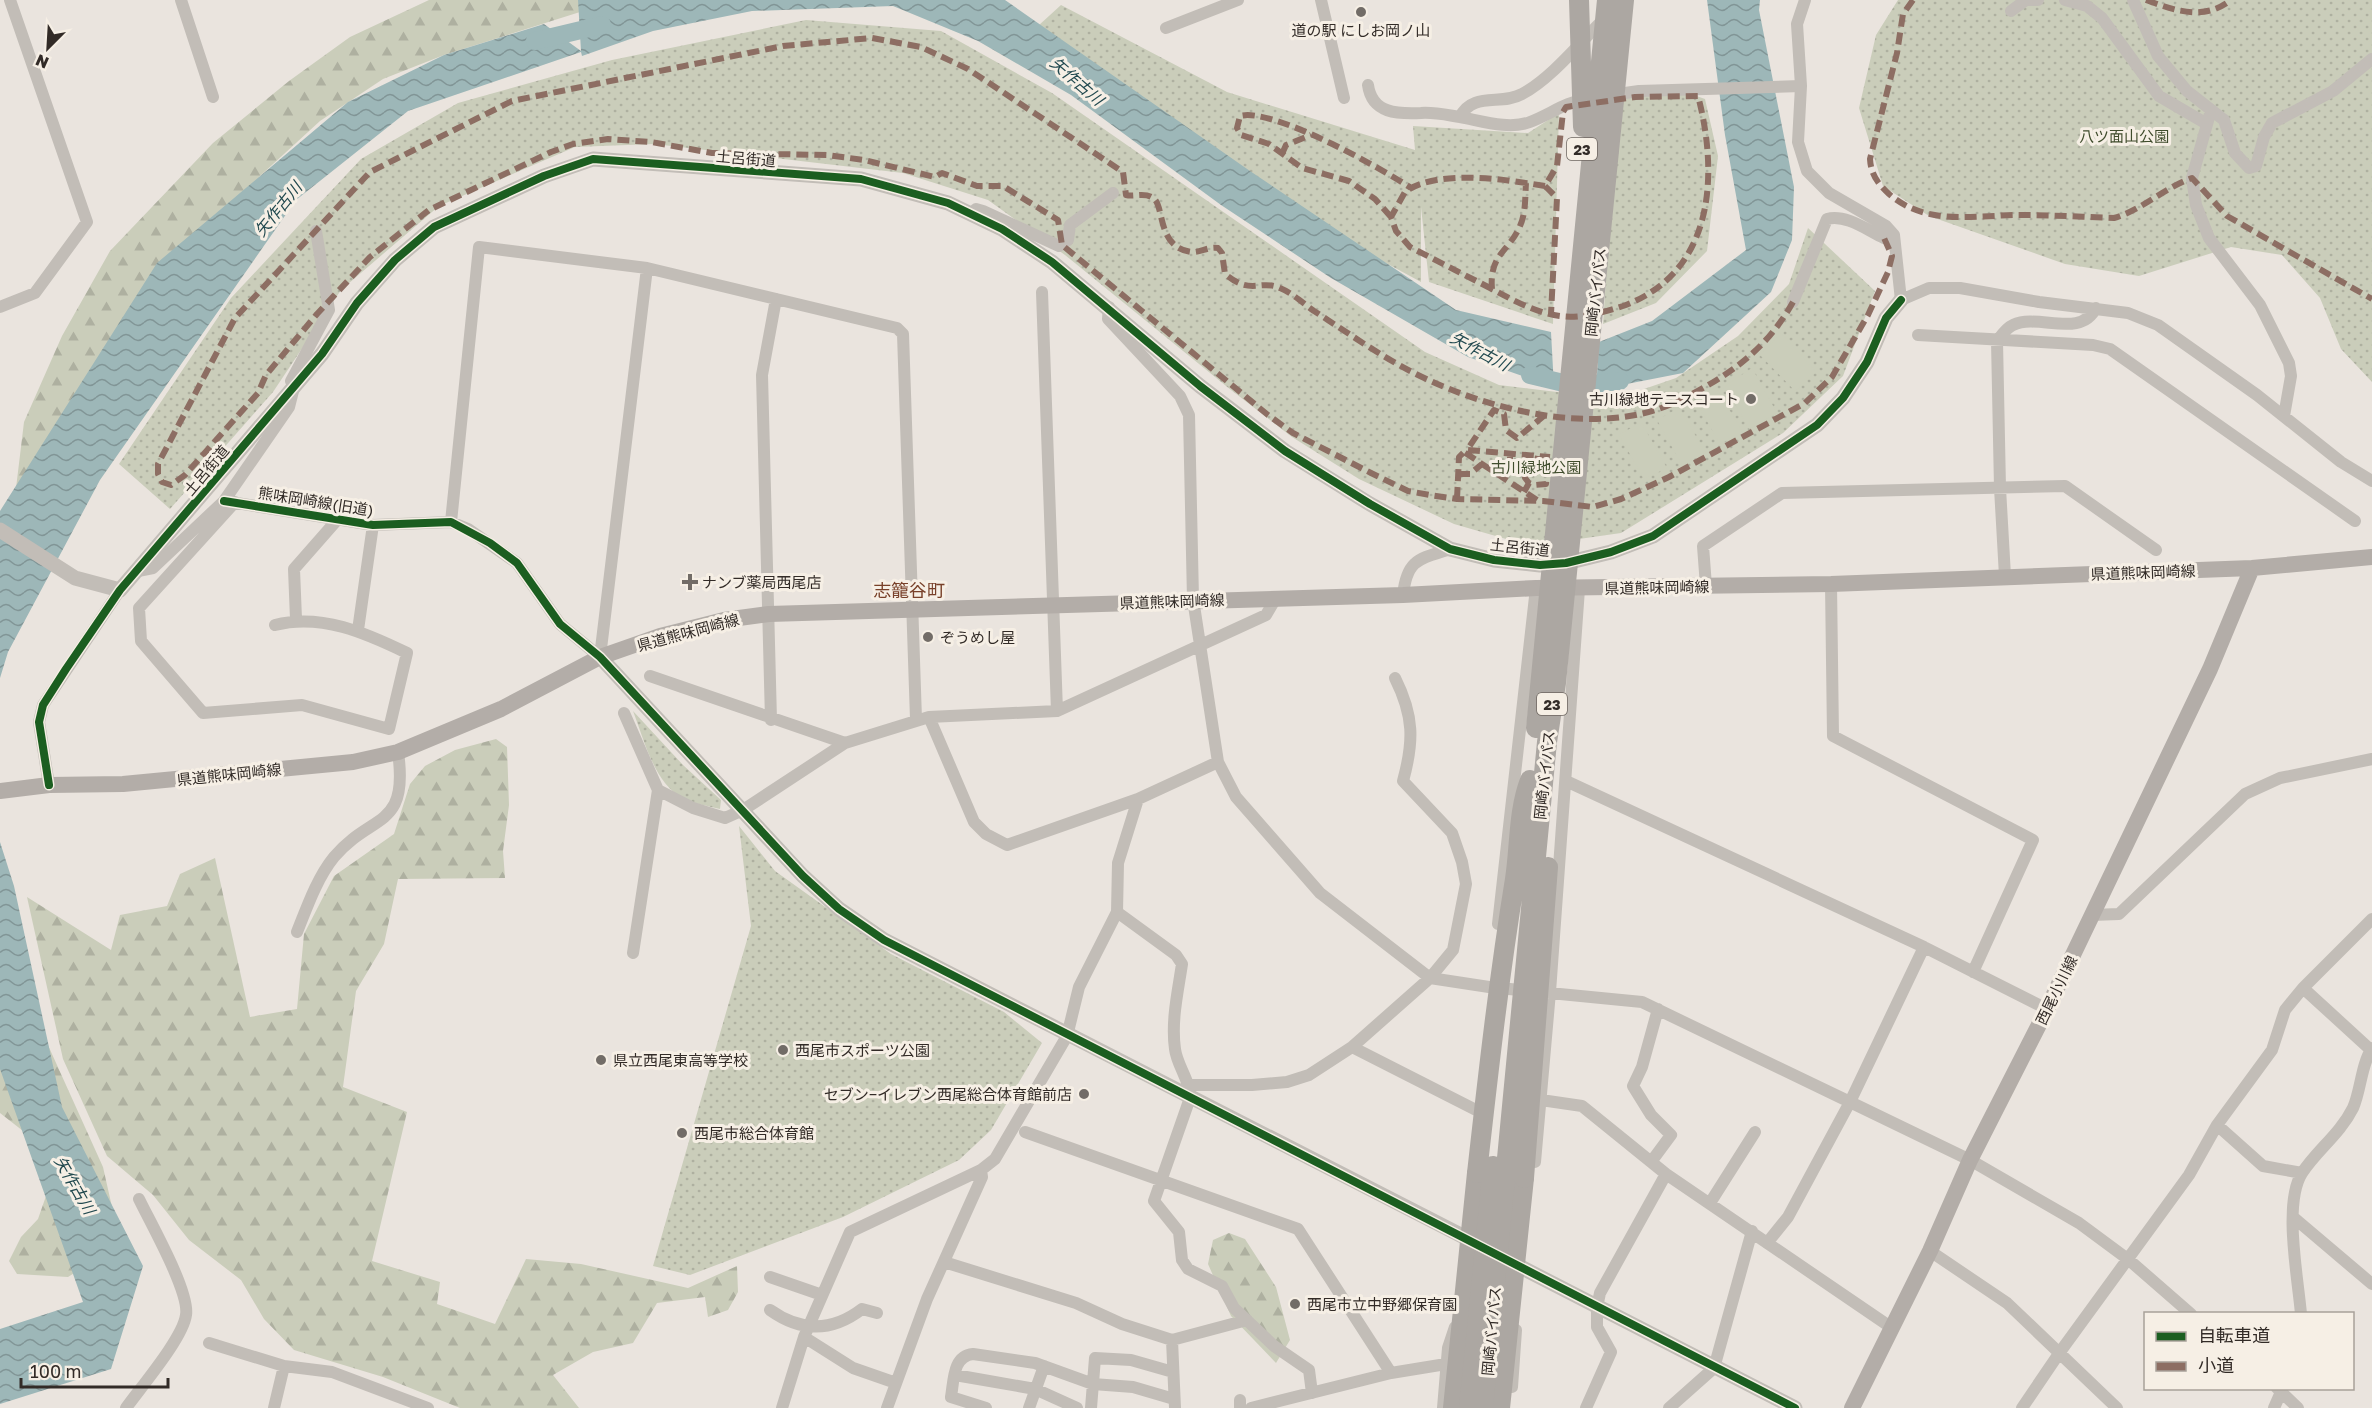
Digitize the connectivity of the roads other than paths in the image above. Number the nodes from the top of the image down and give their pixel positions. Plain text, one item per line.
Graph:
1 (9, 0) edge
2 (181, 0) edge
3 (1238, 0) edge
4 (1321, 0) edge
5 (1579, 0) edge
6 (1607, 0) edge
7 (1624, 0) edge
8 (1804, 0) edge
9 (2038, 0) edge
10 (2065, 0) edge
11 (2133, 0) edge
12 (2011, 11) dead end
13 (1167, 28) dead end
14 (2372, 58) edge
15 (1368, 85) dead end
16 (1801, 86) junction
17 (213, 97) dead end
18 (1344, 98) dead end
19 (2211, 110) junction
20 (1460, 117) junction
21 (2207, 124) junction
22 (1113, 193) dead end
23 (971, 214) junction
24 (316, 231) dead end
25 (1894, 235) junction
26 (647, 268) junction
27 (1899, 276) junction
28 (1929, 288) junction
29 (1042, 292) dead end
30 (1579, 296) junction
31 (776, 300) junction
32 (1901, 300) junction
33 (1793, 302) dead end
34 (0, 307) edge
35 (1109, 307) junction
36 (2096, 308) junction
37 (1918, 335) dead end
38 (1997, 341) junction
39 (294, 387) junction
40 (2284, 416) junction
41 (2372, 481) edge
42 (2000, 488) junction
43 (230, 502) junction
44 (337, 520) junction
45 (2355, 521) dead end
46 (452, 522) junction
47 (373, 525) junction
48 (0, 530) edge
49 (1450, 549) junction
50 (2156, 550) dead end
51 (2372, 557) edge
52 (2252, 568) junction
53 (138, 572) junction
54 (2006, 576) junction
55 (1831, 584) junction
56 (1706, 586) junction
57 (1536, 588) junction
58 (1578, 589) junction
59 (120, 590) junction
60 (1403, 595) junction
61 (1276, 598) junction
62 (1193, 600) junction
63 (1054, 606) junction
64 (912, 609) junction
65 (769, 614) junction
66 (296, 619) junction
67 (275, 625) dead end
68 (358, 630) junction
69 (1198, 645) junction
70 (600, 657) junction
71 (650, 676) dead end
72 (1395, 678) dead end
73 (1057, 711) junction
74 (624, 713) dead end
75 (929, 717) junction
76 (916, 719) junction
77 (771, 720) junction
78 (1547, 742) junction
79 (845, 743) junction
80 (398, 752) junction
81 (2372, 759) edge
82 (1218, 762) junction
83 (1530, 780) junction
84 (1566, 781) junction
85 (49, 785) junction
86 (6, 790) edge
87 (658, 790) junction
88 (1138, 799) junction
89 (743, 810) junction
90 (1117, 912) junction
91 (2092, 915) junction
92 (2372, 919) edge
93 (297, 932) dead end
94 (1924, 947) junction
95 (633, 953) dead end
96 (1973, 972) junction
97 (1430, 978) junction
98 (1489, 987) junction
99 (2303, 988) junction
100 (1550, 992) junction
101 (1658, 1009) junction
102 (2047, 1009) junction
103 (1067, 1036) junction
104 (1352, 1047) junction
105 (2371, 1049) edge
106 (1190, 1092) junction
107 (1540, 1100) junction
108 (1850, 1102) junction
109 (1476, 1110) junction
110 (2217, 1125) junction
111 (1025, 1132) dead end
112 (1755, 1132) dead end
113 (1970, 1160) junction
114 (1651, 1162) junction
115 (981, 1170) junction
116 (2302, 1173) junction
117 (1666, 1174) junction
118 (1161, 1180) junction
119 (1523, 1184) junction
120 (139, 1199) dead end
121 (1710, 1203) junction
122 (1474, 1204) junction
123 (2293, 1217) junction
124 (1752, 1232) junction
125 (1471, 1240) junction
126 (1767, 1243) junction
127 (1930, 1251) junction
128 (2129, 1260) junction
129 (944, 1262) junction
130 (1515, 1265) junction
131 (770, 1276) dead end
132 (2372, 1284) edge
133 (822, 1295) junction
134 (1512, 1302) junction
135 (1597, 1307) junction
136 (770, 1310) dead end
137 (2189, 1312) edge
138 (2301, 1312) edge
139 (877, 1313) dead end
140 (1247, 1320) junction
141 (1892, 1328) junction
142 (1462, 1329) junction
143 (806, 1332) junction
144 (1172, 1340) junction
145 (209, 1343) dead end
146 (2060, 1352) junction
147 (1446, 1364) junction
148 (284, 1366) junction
149 (1044, 1366) junction
150 (1714, 1368) junction
151 (1173, 1372) junction
152 (1391, 1373) junction
153 (955, 1375) junction
154 (896, 1383) junction
155 (1094, 1384) junction
156 (1035, 1389) junction
157 (2279, 1390) edge
158 (2296, 1390) edge
159 (1312, 1393) junction
160 (1174, 1404) edge
161 (2295, 1405) edge
162 (126, 1408) edge
163 (274, 1408) edge
164 (428, 1408) edge
165 (782, 1408) edge
166 (887, 1408) edge
167 (986, 1408) edge
168 (1029, 1408) edge
169 (1078, 1408) edge
170 (1091, 1408) edge
171 (1251, 1408) edge
172 (1443, 1408) edge
173 (1453, 1408) edge
174 (1469, 1408) edge
175 (1483, 1408) edge
176 (1500, 1408) edge
177 (1509, 1408) edge
178 (1586, 1408) edge
179 (1669, 1408) edge
180 (1795, 1408) edge
181 (1852, 1408) edge
182 (2022, 1408) edge
183 (2117, 1408) edge
184 (2274, 1408) edge

1 - 34 street
2 - 17 street
3 - 13 street
4 - 18 street
5 - 30 highway, 23, bridge
6 - 30 highway, 岡崎バイパス / 23, bridge
7 - 20 street
7 - 78 highway, 岡崎バイパス / 23, bridge
8 - 16 street
9 - 12 street
10 - 21 street
11 - 19 street
14 - 19 street
15 - 20 street
16 - 20 street
16 - 25 street
19 - 21 street
21 - 40 street
22 - 23 street
23 - 35 street, 土呂街道
23 - 39 street, 土呂街道
24 - 39 street
25 - 27 street
25 - 33 street
26 - 31 street
26 - 46 street
26 - 70 street
27 - 28 street
27 - 32 street
28 - 32 street
28 - 36 street
29 - 63 street
30 - 83 highway, 岡崎バイパス / 23, bridge
31 - 64 street
31 - 65 street
32 - 49 street, 土呂街道
35 - 49 street, 土呂街道
35 - 62 street
36 - 38 street
36 - 40 street
37 - 38 street
38 - 42 street
38 - 45 street
39 - 43 street
39 - 53 street, 土呂街道
40 - 41 street
42 - 50 street
42 - 54 street
42 - 56 street
43 - 44 street, 熊味岡崎線(旧道)
43 - 53 street
43 - 68 street
44 - 47 street, 熊味岡崎線(旧道)
44 - 66 street
46 - 47 street, 熊味岡崎線(旧道)
46 - 70 street
47 - 68 street
48 - 59 street
49 - 60 street
51 - 52 main road, 県道熊味岡崎線
52 - 54 main road, 県道熊味岡崎線
52 - 91 main road, 西尾小川線
53 - 59 street, 土呂街道
54 - 55 main road, 県道熊味岡崎線
55 - 56 main road, 県道熊味岡崎線
55 - 96 street
56 - 58 main road, 県道熊味岡崎線
57 - 58 main road, 県道熊味岡崎線
57 - 60 main road, 県道熊味岡崎線
57 - 98 street
58 - 84 street
59 - 85 street
60 - 61 main road, 県道熊味岡崎線
61 - 62 main road, 県道熊味岡崎線
61 - 69 street
62 - 63 main road, 県道熊味岡崎線
62 - 69 street
63 - 64 main road, 県道熊味岡崎線
63 - 73 street
64 - 65 main road, 県道熊味岡崎線
64 - 76 street
65 - 70 main road, 県道熊味岡崎線
65 - 77 street
66 - 67 street
66 - 68 street
69 - 73 street
69 - 82 street
70 - 80 main road, 県道熊味岡崎線
70 - 89 street
71 - 77 street
72 - 97 street
73 - 75 street
74 - 87 street
75 - 76 street
75 - 88 street
76 - 79 street
77 - 79 street
78 - 119 highway, 23, bridge
78 - 175 highway, 岡崎バイパス / 23, bridge
79 - 89 street
80 - 85 main road, 県道熊味岡崎線
80 - 93 street
81 - 91 street
82 - 88 street
82 - 97 street
83 - 122 highway, 23, bridge
83 - 174 highway, 岡崎バイパス / 23, bridge
84 - 94 street
84 - 100 street
85 - 86 main road, 県道熊味岡崎線
87 - 89 street
87 - 95 street
88 - 90 street
89 - 103 street
90 - 103 street
90 - 106 street
91 - 102 main road, 西尾小川線
92 - 99 street
94 - 96 street
94 - 108 street
96 - 102 street
97 - 98 street
97 - 104 street
98 - 100 street
98 - 109 street
99 - 105 street
99 - 110 street
100 - 101 street
100 - 107 street
101 - 108 street
101 - 114 street
102 - 113 main road, 西尾小川線
103 - 106 street
103 - 115 street
104 - 106 street
104 - 109 street
105 - 116 street
106 - 118 street
106 - 125 street
107 - 114 street
107 - 119 street
108 - 113 street
108 - 126 street
109 - 122 street
110 - 116 street
110 - 128 street
111 - 118 street
112 - 121 street
113 - 127 main road, 西尾小川線
113 - 128 street
114 - 117 street
115 - 129 street
115 - 133 street
116 - 123 street
117 - 121 street
117 - 135 street
118 - 140 street
118 - 152 street
119 - 130 highway, 23
120 - 162 street
121 - 124 street
122 - 125 highway, 23
123 - 132 street
123 - 138 street
124 - 126 street
124 - 150 street
125 - 130 street
125 - 142 highway, 23
126 - 141 street
127 - 141 main road, 西尾小川線
127 - 146 street
128 - 137 street
128 - 146 street
129 - 144 street
129 - 154 street
130 - 134 highway, 23
130 - 135 street
131 - 133 street
133 - 143 street
134 - 176 highway, 23
134 - 177 street
135 - 150 street
135 - 178 street
136 - 143 street
139 - 143 street
140 - 144 street
140 - 159 street
141 - 181 main road, 西尾小川線
142 - 147 street
142 - 173 highway, 23
143 - 154 street
143 - 165 street
144 - 151 street
145 - 148 street
146 - 182 street
146 - 183 street
147 - 152 street
147 - 172 street
148 - 163 street
148 - 164 street
149 - 153 street
149 - 155 street
149 - 156 street
150 - 179 street
150 - 180 street
151 - 155 street
151 - 160 street
152 - 159 street
153 - 156 street
153 - 167 street
154 - 166 street
155 - 160 street
155 - 170 street
156 - 168 street
156 - 169 street
157 - 161 street
157 - 184 street
158 - 161 street
159 - 171 street

